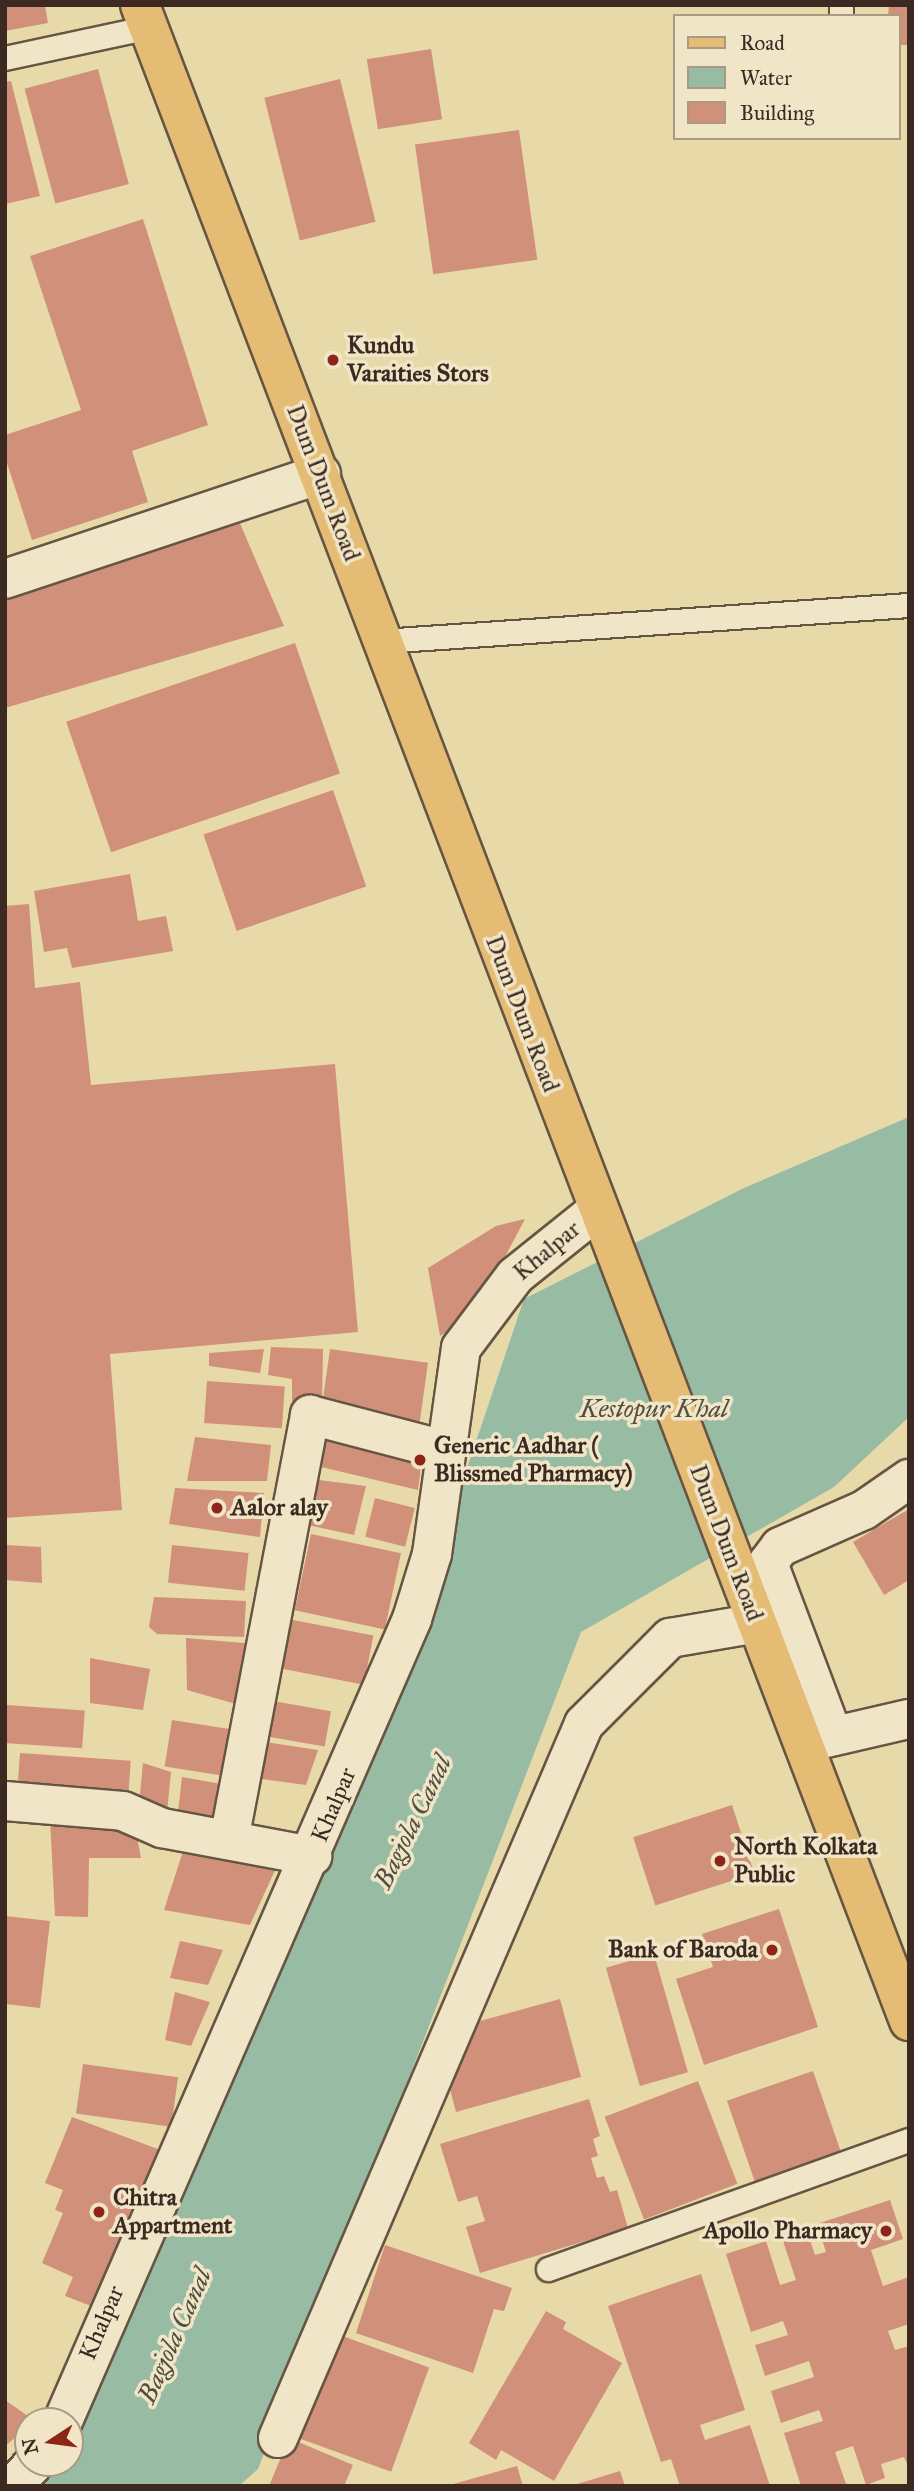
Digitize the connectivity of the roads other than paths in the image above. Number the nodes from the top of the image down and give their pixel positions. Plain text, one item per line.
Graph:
1 (144, 16) edge
2 (5, 58) edge
3 (321, 474) junction
4 (5, 579) edge
5 (909, 605) edge
6 (382, 641) junction
7 (596, 1211) junction
8 (444, 1450) junction
9 (909, 1479) edge
10 (752, 1608) junction
11 (909, 1720) edge
12 (820, 1739) junction
13 (5, 1801) edge
14 (229, 1840) junction
15 (312, 1856) junction
16 (909, 2021) edge
17 (909, 2140) edge
18 (548, 2269) dead end
19 (69, 2407) edge
20 (278, 2438) dead end

1 - 2 lane
1 - 3 main road, Dum Dum Road
3 - 4 street
3 - 6 main road, Dum Dum Road
5 - 6 lane
6 - 7 main road, Dum Dum Road
7 - 8 street, Khalpar
7 - 10 main road, Dum Dum Road
8 - 14 street
8 - 15 street, Khalpar
9 - 12 street
10 - 12 main road, Dum Dum Road
10 - 20 street
11 - 12 street
12 - 16 main road, Dum Dum Road
13 - 14 street
14 - 15 street
15 - 19 street, Khalpar
17 - 18 lane

